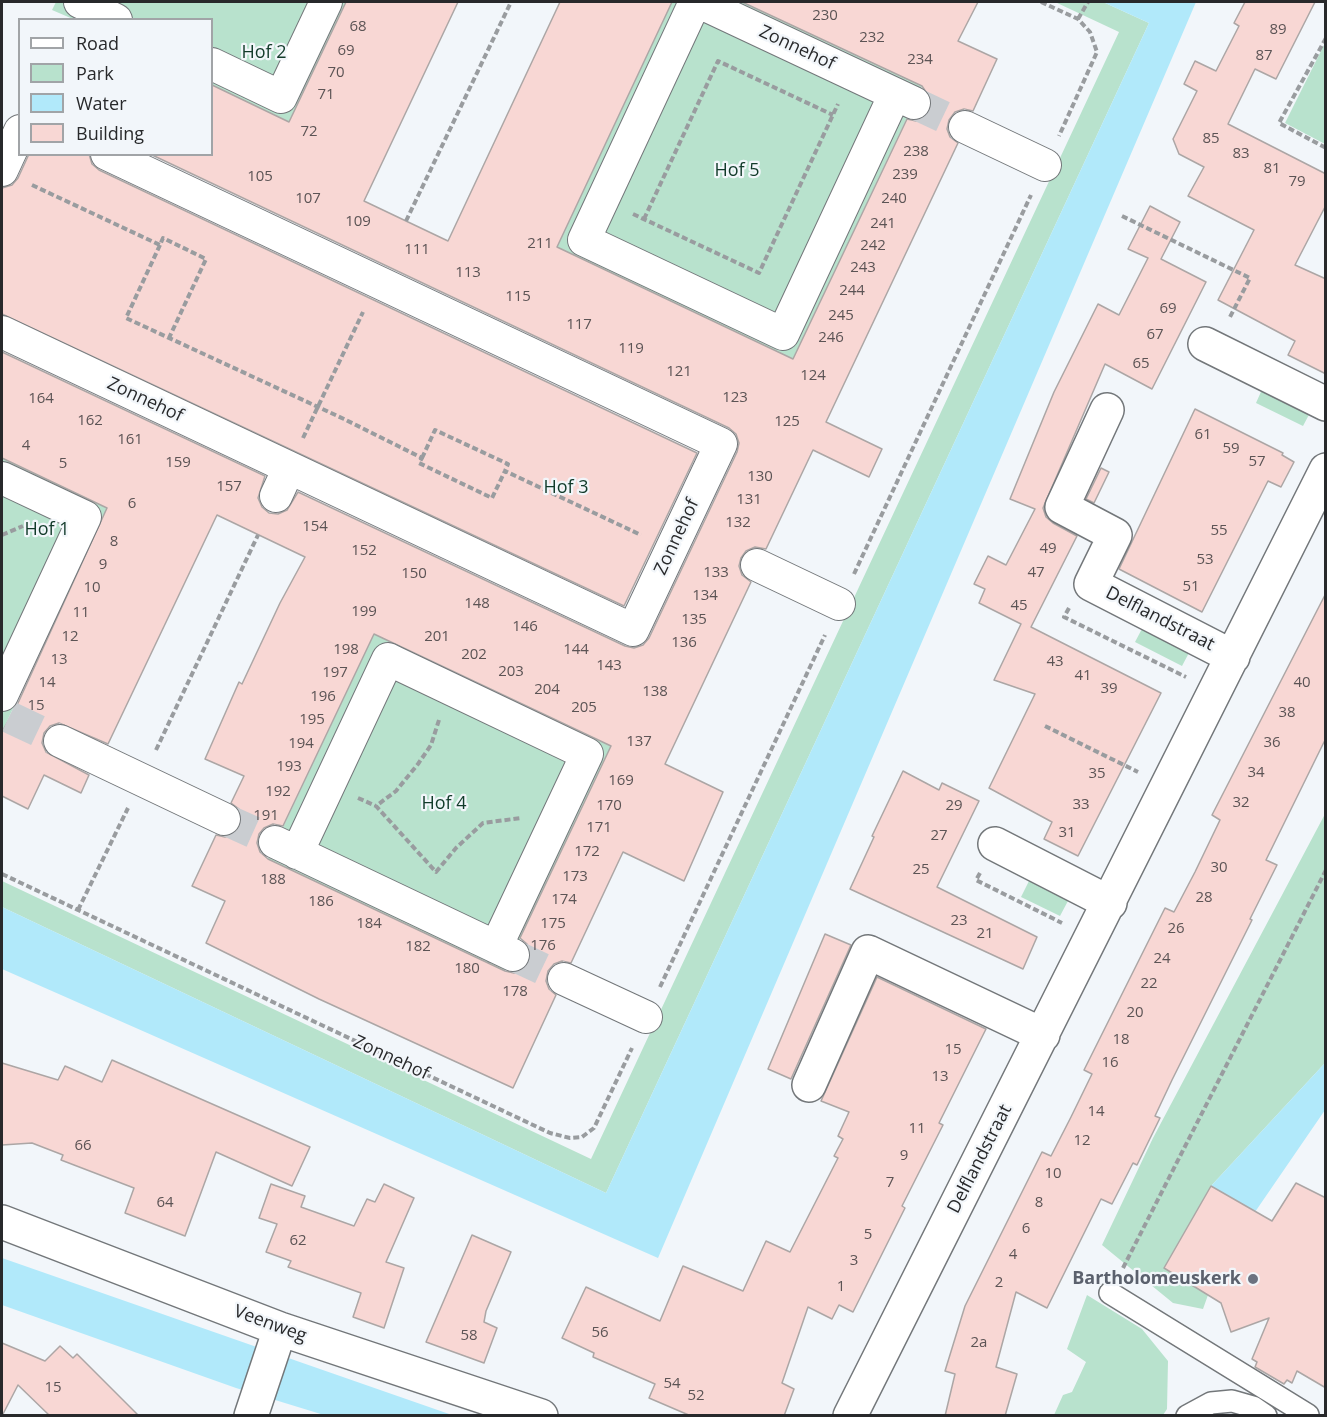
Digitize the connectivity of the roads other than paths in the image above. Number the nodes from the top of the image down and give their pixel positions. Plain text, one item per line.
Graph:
1 (80, 2) edge
2 (326, 2) edge
3 (697, 2) edge
4 (112, 18) edge
5 (213, 64) edge
6 (965, 127) tunnel mouth
7 (18, 142) edge
8 (112, 156) edge
9 (1045, 165) road end
10 (12, 175) edge
11 (2, 332) edge
12 (1205, 344) road end
13 (1326, 404) edge
14 (1107, 410) dead end
15 (289, 468) junction
16 (1326, 470) edge
17 (2, 478) edge
18 (276, 496) dead end
19 (757, 565) dead end
20 (839, 604) road end
21 (1233, 657) junction
22 (4, 708) edge
23 (60, 741) tunnel mouth
24 (224, 819) tunnel mouth
25 (995, 844) dead end
26 (1110, 903) junction
27 (504, 951) joint
28 (564, 979) tunnel mouth
29 (646, 1017) road end
30 (1043, 1035) junction
31 (809, 1084) dead end
32 (2, 1222) edge
33 (1110, 1293) road end
34 (277, 1337) junction
35 (1262, 1388) junction
36 (1259, 1411) edge
37 (252, 1412) edge
38 (1308, 1415) edge
39 (542, 1416) edge
40 (850, 1416) edge
41 (1187, 1416) edge

1 - 4 street
2 - 5 street
3 - 3 street, Zonnehof
6 - 9 street
7 - 10 street
8 - 15 street, Zonnehof
11 - 15 street, Zonnehof
12 - 13 street
14 - 21 street, Delflandstraat
15 - 18 street
16 - 21 street, Delflandstraat
17 - 22 street
19 - 20 street
21 - 26 street, Delflandstraat
23 - 24 street
25 - 26 street
26 - 30 street, Delflandstraat
27 - 27 street
28 - 29 street
30 - 31 street
30 - 40 street, Delflandstraat
32 - 34 street, Veenweg
33 - 35 lane
34 - 37 street
34 - 39 street, Veenweg
35 - 36 lane
35 - 38 lane
36 - 41 lane

